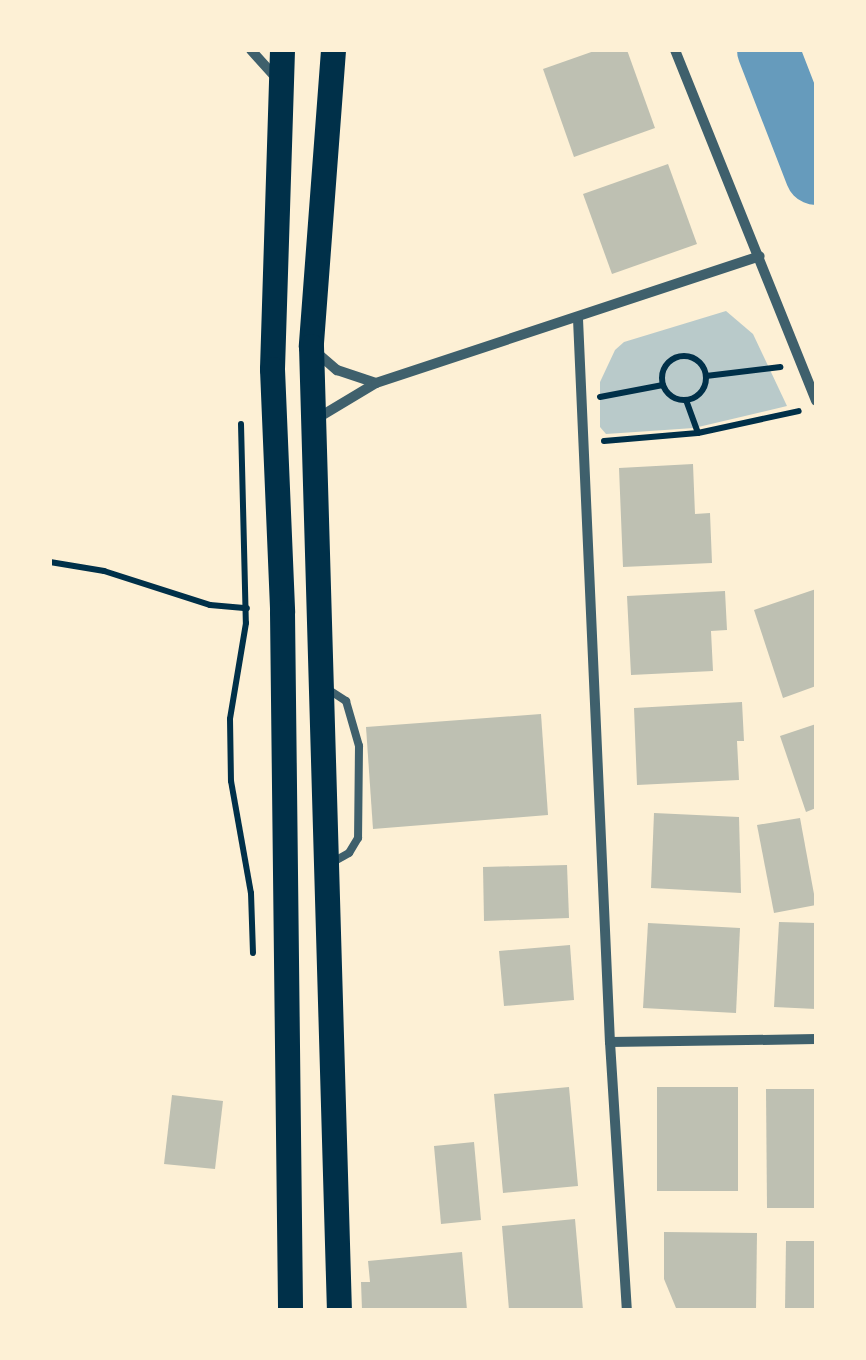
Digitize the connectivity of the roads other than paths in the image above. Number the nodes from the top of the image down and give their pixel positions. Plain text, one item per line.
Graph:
1 (251, 50) edge
2 (282, 50) edge
3 (333, 50) edge
4 (674, 50) edge
5 (279, 82) junction
6 (760, 256) junction
7 (578, 319) junction
8 (310, 346) junction
9 (376, 383) junction
10 (816, 404) edge
11 (314, 421) junction
12 (322, 686) junction
13 (327, 865) junction
14 (816, 1040) edge
15 (610, 1042) junction
16 (290, 1310) edge
17 (339, 1310) edge
18 (627, 1310) edge

1 - 5 street
2 - 5 main road
3 - 8 main road
4 - 6 street
5 - 16 main road
6 - 7 street
6 - 10 street
7 - 9 street
7 - 15 street
8 - 9 street
8 - 11 main road
9 - 11 street
11 - 12 main road
12 - 13 main road
12 - 13 lane
13 - 17 main road
14 - 15 street
15 - 18 street

